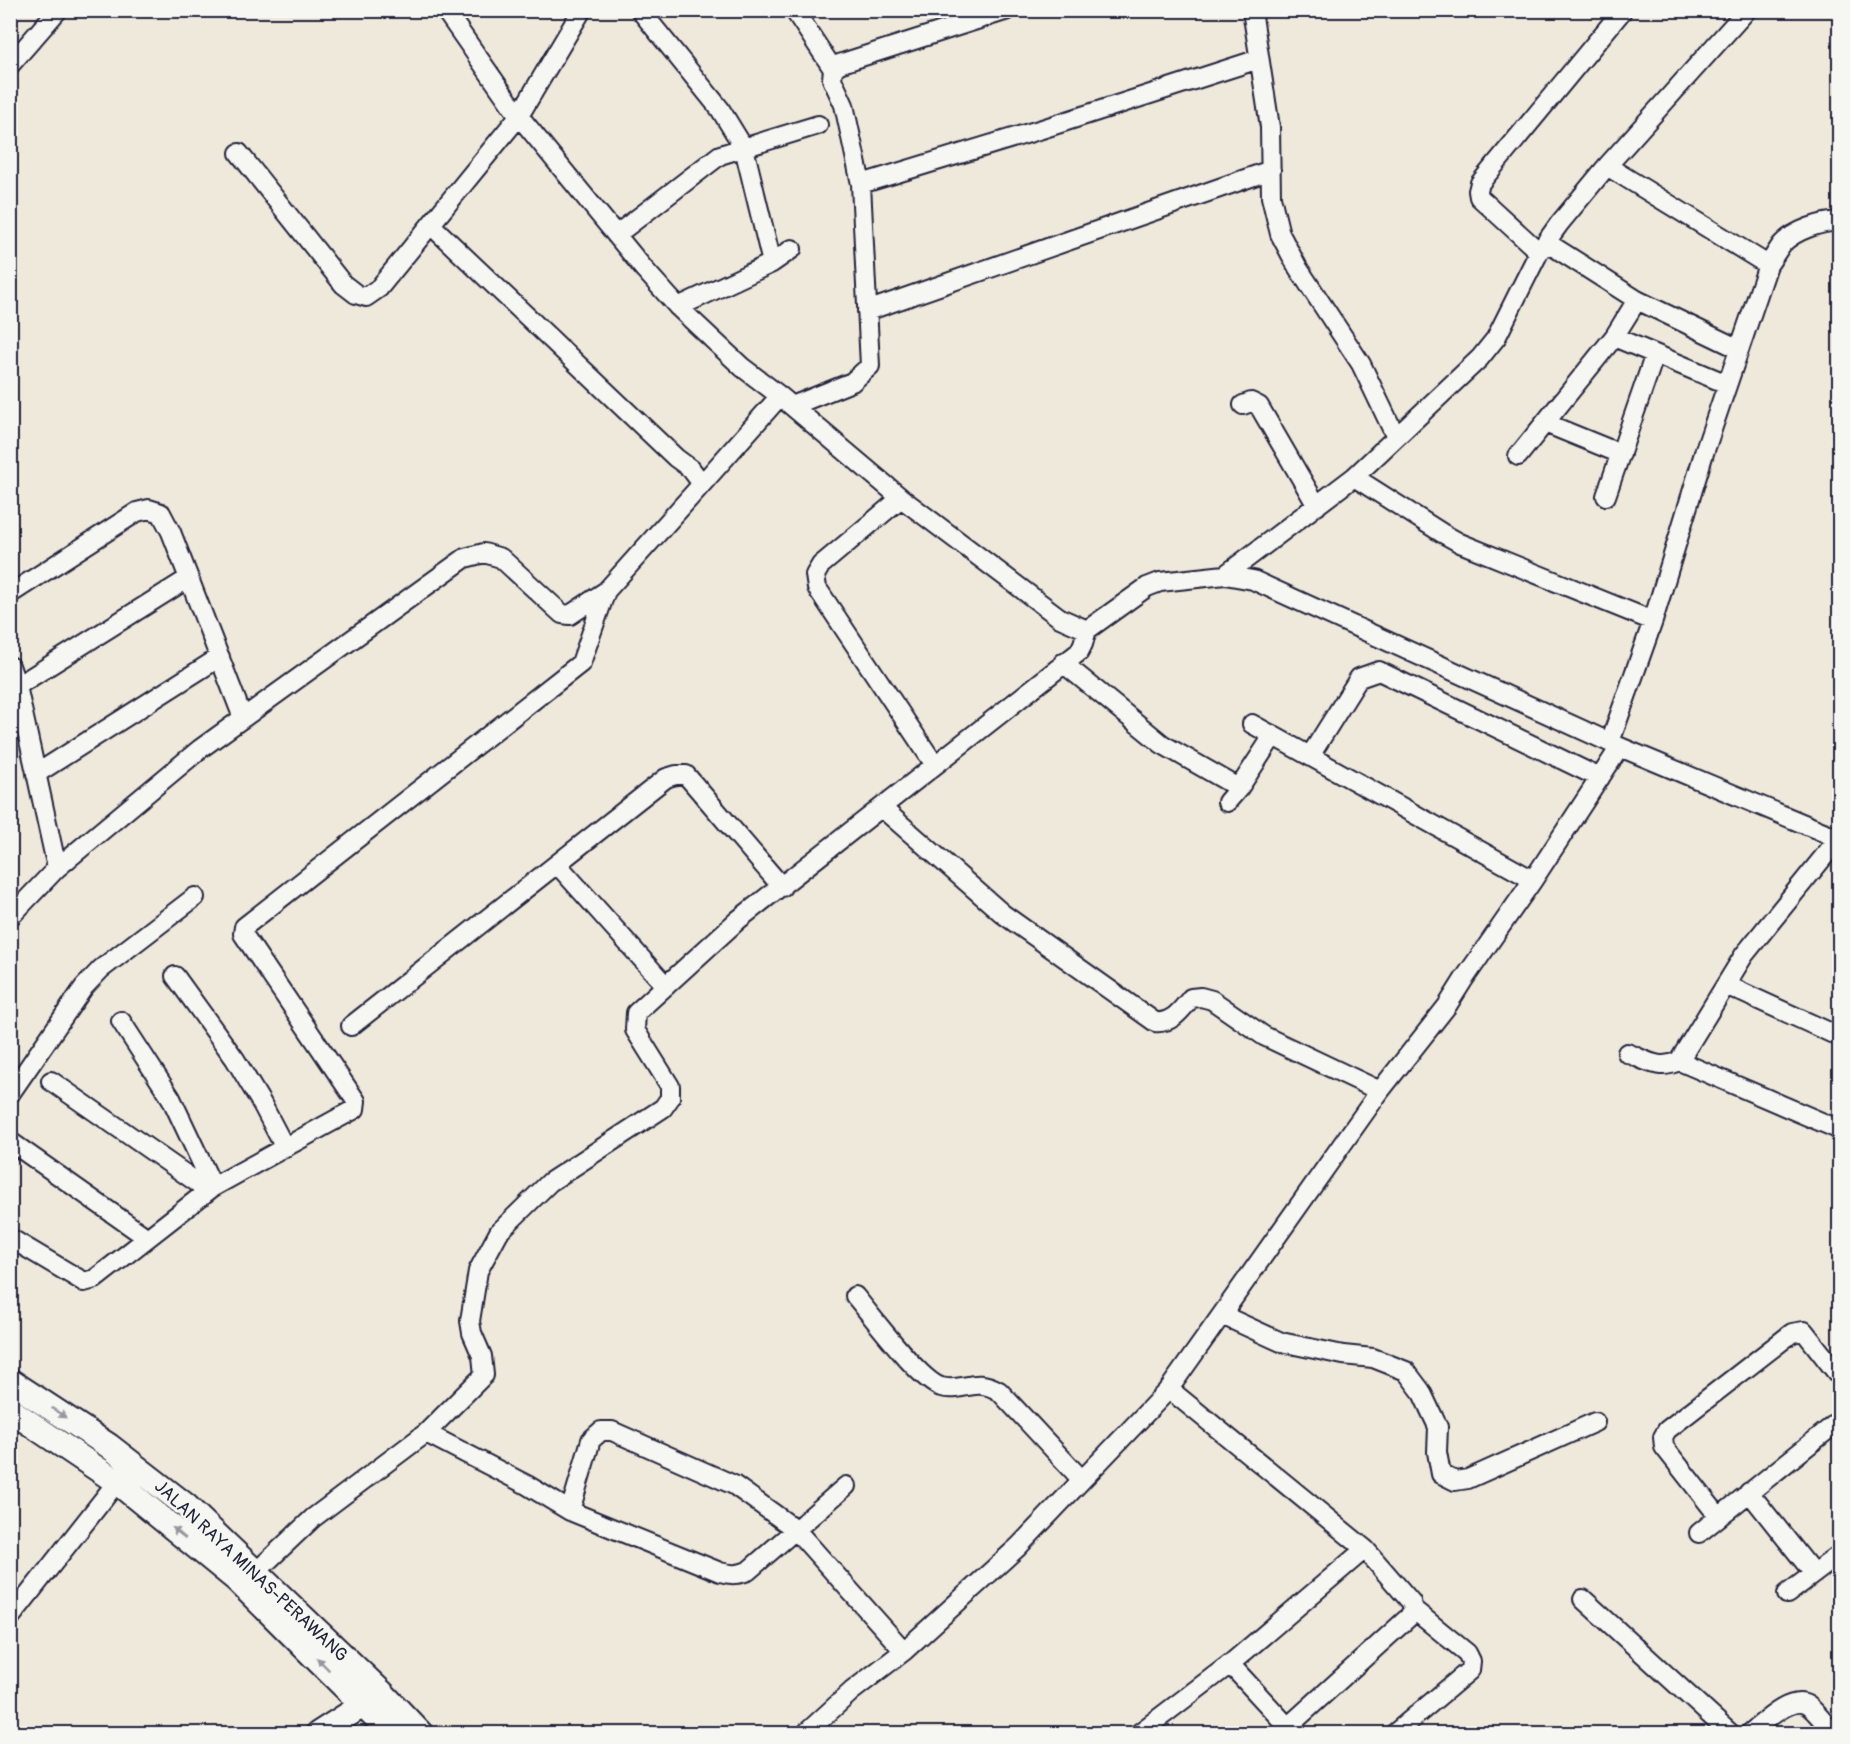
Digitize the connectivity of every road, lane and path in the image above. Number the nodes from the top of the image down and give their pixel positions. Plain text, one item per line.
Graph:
1 (58, 10) edge
2 (445, 10) edge
3 (582, 10) edge
4 (640, 10) edge
5 (794, 10) edge
6 (1008, 10) edge
7 (1252, 10) edge
8 (1747, 10) edge
9 (1622, 11) edge
10 (1259, 60) junction
11 (10, 65) edge
12 (833, 69) junction
13 (519, 116) junction
14 (818, 125) dead end
15 (744, 148) junction
16 (239, 153) dead end
17 (1607, 166) junction
18 (1271, 170) junction
19 (861, 184) junction
20 (1839, 221) edge
21 (431, 225) junction
22 (616, 235) junction
23 (1542, 247) junction
24 (792, 249) dead end
25 (772, 263) junction
26 (1768, 264) junction
27 (1637, 300) junction
28 (678, 307) junction
29 (867, 312) junction
30 (1614, 337) junction
31 (1739, 349) junction
32 (1655, 354) junction
33 (1727, 384) junction
34 (786, 401) junction
35 (1243, 405) dead end
36 (1545, 423) junction
37 (1396, 437) junction
38 (1621, 454) junction
39 (1518, 456) dead end
40 (1354, 477) junction
41 (702, 484) junction
42 (1606, 496) dead end
43 (901, 498) junction
44 (1317, 506) junction
45 (1225, 575) junction
46 (189, 578) junction
47 (606, 591) junction
48 (10, 594) edge
49 (1653, 621) junction
50 (1087, 630) junction
51 (220, 657) junction
52 (1063, 663) junction
53 (10, 666) edge
54 (17, 686) junction
55 (243, 718) junction
56 (1252, 724) dead end
57 (1274, 736) junction
58 (1615, 745) junction
59 (1310, 756) junction
60 (935, 765) junction
61 (36, 774) junction
62 (1600, 778) junction
63 (882, 808) junction
64 (1839, 839) edge
65 (557, 864) junction
66 (57, 868) junction
67 (1533, 880) junction
68 (782, 887) junction
69 (195, 897) dead end
70 (10, 917) edge
71 (175, 976) dead end
72 (1726, 985) junction
73 (666, 986) junction
74 (121, 1021) dead end
75 (351, 1026) dead end
76 (1839, 1037) edge
77 (1627, 1053) dead end
78 (1679, 1061) junction
79 (51, 1081) dead end
80 (1380, 1091) junction
81 (10, 1094) edge
82 (1839, 1130) edge
83 (11, 1142) edge
84 (285, 1148) junction
85 (210, 1189) junction
86 (10, 1238) edge
87 (146, 1238) junction
88 (855, 1296) dead end
89 (1222, 1316) junction
90 (1839, 1377) edge
91 (10, 1381) edge
92 (1169, 1389) junction
93 (10, 1410) edge
94 (1839, 1420) edge
95 (1594, 1422) dead end
96 (426, 1433) junction
97 (1082, 1480) junction
98 (117, 1482) junction
99 (846, 1486) dead end
100 (1749, 1492) junction
101 (570, 1511) junction
102 (1719, 1517) junction
103 (795, 1529) junction
104 (1699, 1533) dead end
105 (1365, 1549) junction
106 (1839, 1554) edge
107 (255, 1573) junction
108 (1814, 1574) junction
109 (1787, 1594) dead end
110 (1583, 1599) dead end
111 (1413, 1609) junction
112 (10, 1618) edge
113 (904, 1651) junction
114 (1230, 1664) junction
115 (373, 1699) junction
116 (1287, 1731) edge
117 (318, 1734) edge
118 (392, 1734) edge
119 (421, 1734) edge
120 (805, 1734) edge
121 (1138, 1734) edge
122 (1394, 1734) edge
123 (1731, 1734) edge
124 (1749, 1734) edge
125 (1834, 1734) edge

1 - 11 street
2 - 13 street
3 - 13 street
4 - 15 street
5 - 12 street
6 - 12 street
7 - 10 street
8 - 17 street
9 - 23 street
10 - 18 street
10 - 19 street
12 - 19 street
13 - 21 street
13 - 22 street
14 - 15 street
15 - 22 street
15 - 25 street
16 - 21 street
17 - 23 street
17 - 26 street
18 - 29 street
18 - 37 street
19 - 29 street
20 - 26 street
21 - 41 street
22 - 28 street
23 - 27 street
23 - 37 street
24 - 25 street
25 - 28 street
26 - 31 street
27 - 30 street
27 - 31 street
28 - 34 street
29 - 34 street
30 - 32 street
30 - 36 street
31 - 33 street
32 - 33 street
32 - 38 street
33 - 49 street
34 - 41 street
34 - 43 street
35 - 44 street
36 - 38 street
36 - 39 street
37 - 40 street
38 - 42 street
40 - 44 street
40 - 49 street
41 - 47 street
43 - 50 street
43 - 60 street
44 - 45 street
45 - 50 street
45 - 58 street
46 - 48 street
46 - 51 street
46 - 54 street
47 - 55 street
47 - 84 street
49 - 58 street
50 - 52 street
51 - 55 street
51 - 61 street
52 - 57 street
52 - 60 street
53 - 54 street
54 - 61 street
55 - 66 street
56 - 57 street
57 - 59 street
58 - 62 street
58 - 64 street
59 - 62 street
59 - 67 street
60 - 63 street
61 - 66 street
62 - 67 street
63 - 68 street
63 - 80 street
64 - 72 street
65 - 68 street
65 - 73 street
65 - 75 street
66 - 70 street
67 - 80 street
68 - 73 street
69 - 81 street
71 - 84 street
72 - 76 street
72 - 78 street
73 - 96 street
74 - 85 street
77 - 78 street
78 - 82 street
79 - 85 street
80 - 89 street
83 - 87 street
84 - 85 street
85 - 87 street
86 - 87 street
88 - 97 street
89 - 92 street
89 - 95 street
90 - 102 street
91 -> 107 main road, JALAN RAYA MINAS-PERAWANG
92 - 97 street
92 - 105 street
93 - 98 main road, JALAN RAYA MINAS-PERAWANG
94 - 100 street
96 - 101 street
96 - 107 street
97 - 113 street
98 - 112 street
115 -> 98 main road, JALAN RAYA MINAS-PERAWANG
99 - 103 street
100 - 102 street
100 - 108 street
101 - 103 street
101 - 103 street
102 - 104 street
103 - 113 street
105 - 111 street
105 - 114 street
106 - 108 street
107 - 115 main road, JALAN RAYA MINAS-PERAWANG
108 - 109 street
110 - 123 street
111 - 116 street
111 - 122 street
113 - 120 street
114 - 116 street
114 - 121 street
115 - 117 main road
115 - 118 main road, JALAN RAYA MINAS-PERAWANG
115 - 119 main road, JALAN RAYA MINAS-PERAWANG
124 - 125 street

